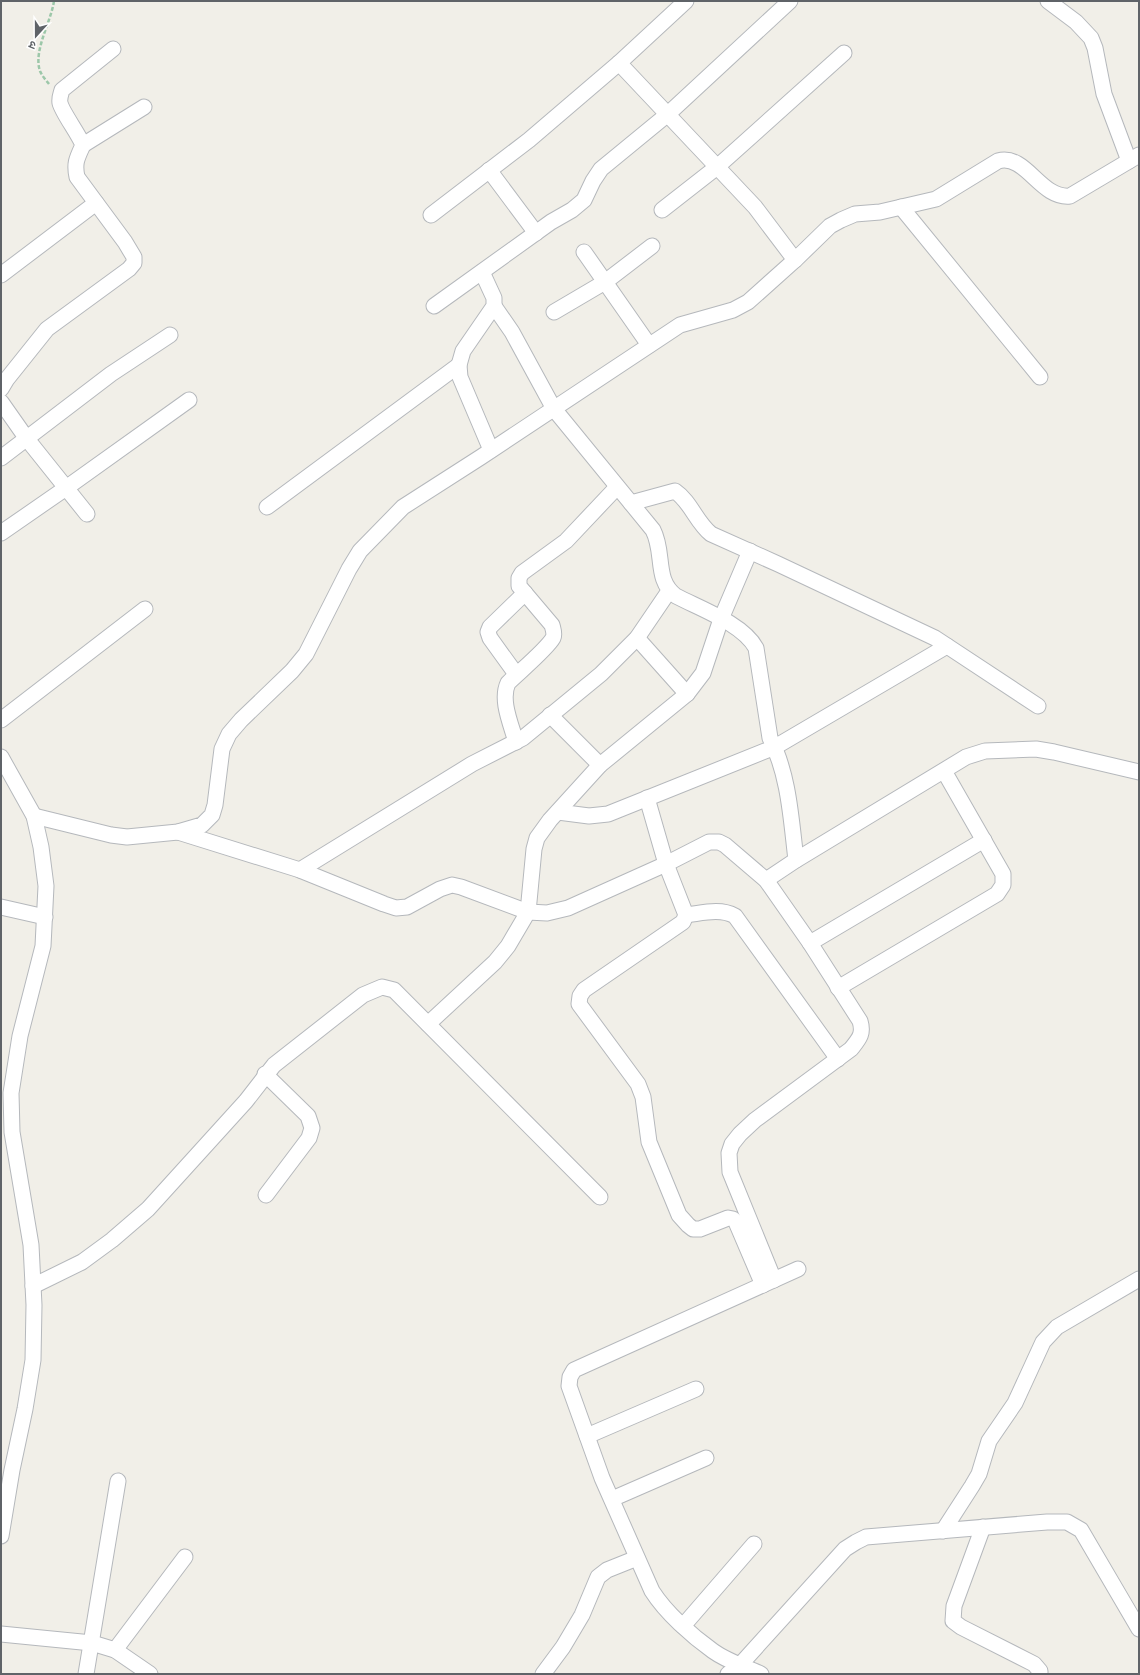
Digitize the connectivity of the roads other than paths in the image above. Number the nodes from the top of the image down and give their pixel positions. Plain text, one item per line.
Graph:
1 (686, 1) edge
2 (790, 1) edge
3 (1048, 1) edge
4 (113, 49) dead end
5 (844, 53) dead end
6 (619, 63) junction
7 (144, 107) dead end
8 (668, 114) junction
9 (83, 144) junction
10 (1134, 158) edge
11 (717, 167) junction
12 (489, 170) junction
13 (96, 203) junction
14 (901, 207) junction
15 (662, 210) dead end
16 (431, 215) dead end
17 (536, 233) junction
18 (652, 246) dead end
19 (584, 252) dead end
20 (795, 260) junction
21 (482, 272) junction
22 (1, 275) edge
23 (605, 282) junction
24 (434, 306) dead end
25 (494, 306) junction
26 (554, 312) dead end
27 (170, 336) dead end
28 (649, 345) junction
29 (459, 365) junction
30 (1040, 377) dead end
31 (1, 387) edge
32 (189, 400) dead end
33 (1, 402) edge
34 (554, 409) junction
35 (27, 439) junction
36 (491, 450) junction
37 (1, 458) edge
38 (617, 486) junction
39 (66, 488) junction
40 (631, 503) junction
41 (267, 507) dead end
42 (87, 514) dead end
43 (1, 533) edge
44 (750, 551) junction
45 (668, 591) junction
46 (525, 592) junction
47 (145, 609) dead end
48 (721, 619) junction
49 (637, 638) junction
50 (948, 646) junction
51 (516, 674) junction
52 (687, 694) junction
53 (1038, 706) dead end
54 (550, 715) junction
55 (1, 720) edge
56 (516, 742) junction
57 (775, 747) junction
58 (1, 757) edge
59 (600, 765) junction
60 (944, 771) junction
61 (1139, 772) edge
62 (647, 798) junction
63 (558, 812) junction
64 (34, 816) junction
65 (178, 832) junction
66 (984, 840) junction
67 (796, 860) junction
68 (666, 864) junction
69 (300, 870) junction
70 (766, 880) junction
71 (1, 908) edge
72 (528, 912) junction
73 (686, 915) junction
74 (45, 917) junction
75 (810, 943) junction
76 (838, 988) junction
77 (428, 1024) junction
78 (838, 1059) junction
79 (265, 1074) junction
80 (266, 1195) dead end
81 (600, 1197) dead end
82 (798, 1269) dead end
83 (1139, 1279) edge
84 (769, 1282) junction
85 (33, 1286) junction
86 (696, 1388) dead end
87 (587, 1436) junction
88 (706, 1458) dead end
89 (118, 1481) dead end
90 (612, 1500) junction
91 (983, 1527) junction
92 (943, 1531) junction
93 (1, 1536) edge
94 (754, 1544) dead end
95 (185, 1557) dead end
96 (637, 1558) junction
97 (683, 1626) junction
98 (1139, 1630) edge
99 (1, 1634) edge
100 (92, 1643) junction
101 (114, 1650) junction
102 (734, 1670) edge
103 (86, 1674) edge
104 (150, 1674) edge
105 (543, 1674) edge
106 (760, 1674) edge
107 (1040, 1674) edge

1 - 6 street
2 - 8 street
3 - 10 street
4 - 9 street
5 - 11 street
6 - 8 street
6 - 12 street
7 - 9 street
8 - 11 street
8 - 17 street
9 - 13 street
10 - 14 street
11 - 15 street
11 - 20 street
12 - 16 street
12 - 17 street
13 - 22 street
13 - 31 street
14 - 20 street
14 - 30 street
17 - 21 street
18 - 23 street
19 - 23 street
20 - 28 street
21 - 24 street
21 - 25 street
23 - 26 street
23 - 28 street
25 - 29 street
25 - 34 street
27 - 35 street
28 - 34 street
29 - 36 street
29 - 41 street
32 - 39 street
33 - 35 street
34 - 36 street
34 - 38 street
35 - 37 street
35 - 39 street
36 - 65 street
38 - 40 street
38 - 46 street
39 - 42 street
39 - 43 street
40 - 44 street
40 - 45 street
44 - 48 street
44 - 50 street
45 - 48 street
45 - 49 street
46 - 51 street
46 - 51 street
47 - 55 street
48 - 52 street
48 - 57 street
49 - 52 street
49 - 54 street
50 - 53 street
50 - 57 street
51 - 56 street
52 - 59 street
54 - 56 street
54 - 59 street
56 - 69 street
57 - 62 street
57 - 67 street
58 - 64 street
59 - 63 street
60 - 61 street
60 - 66 street
60 - 67 street
62 - 63 street
62 - 68 street
63 - 72 street
64 - 65 street
64 - 74 street
65 - 69 street
66 - 75 street
66 - 76 street
67 - 70 street
68 - 70 street
68 - 72 street
68 - 73 street
69 - 72 street
70 - 75 street
71 - 74 street
72 - 77 street
73 - 78 street
73 - 84 street
74 - 85 street
75 - 76 street
76 - 78 street
77 - 79 street
77 - 81 street
78 - 84 street
79 - 80 street
79 - 85 street
82 - 84 street
83 - 92 street
84 - 87 street
85 - 93 street
86 - 87 street
87 - 90 street
88 - 90 street
89 - 100 street
90 - 96 street
91 - 92 street
91 - 98 street
91 - 107 street
92 - 102 street
94 - 97 street
95 - 101 street
96 - 97 street
96 - 105 street
97 - 102 street
99 - 100 street
100 - 101 street
100 - 103 street
101 - 104 street
102 - 106 street

